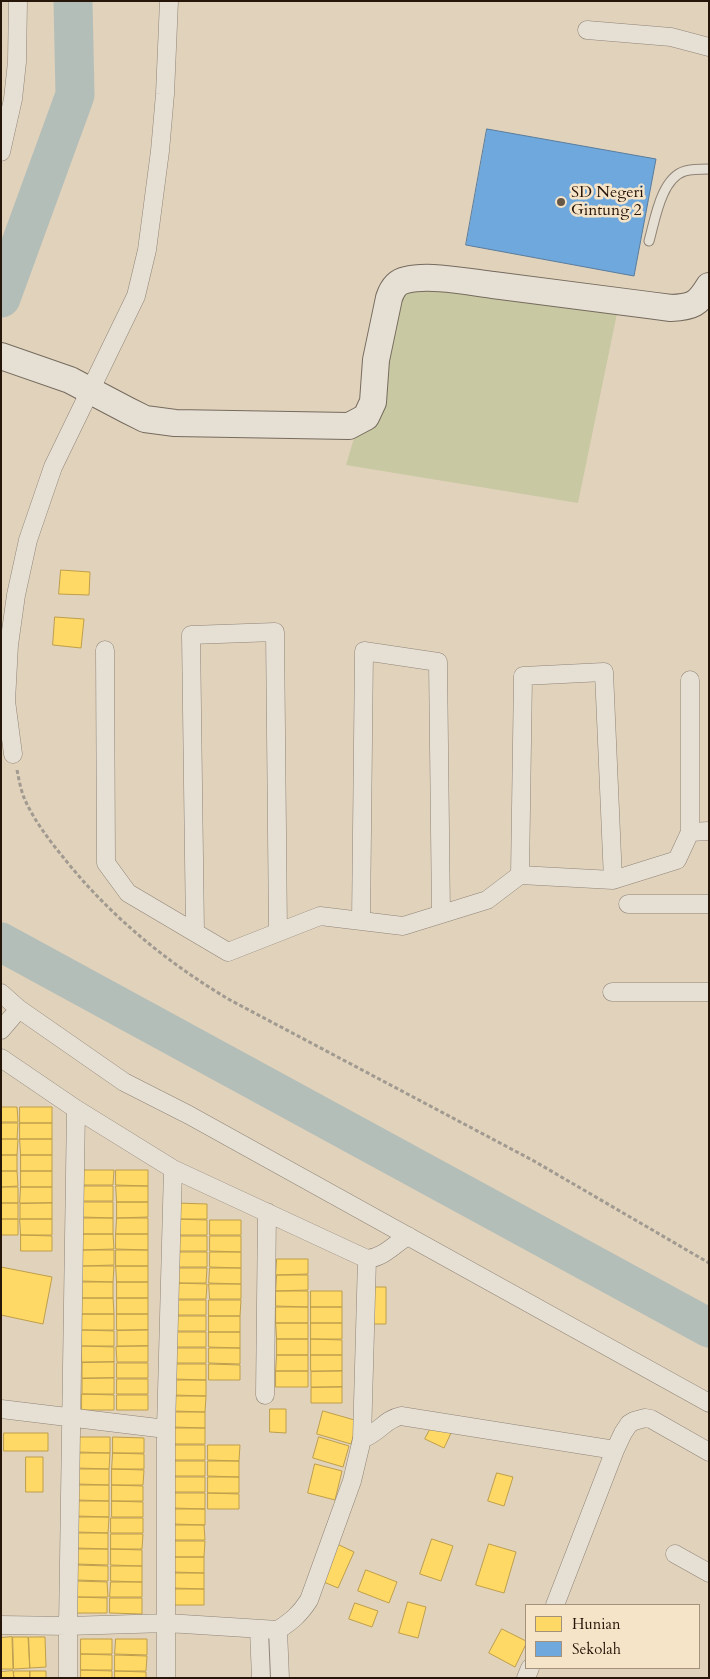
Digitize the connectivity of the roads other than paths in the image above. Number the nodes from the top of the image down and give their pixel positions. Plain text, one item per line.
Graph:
1 (18, 1) edge
2 (169, 1) edge
3 (587, 30) dead end
4 (709, 47) edge
5 (1, 152) edge
6 (709, 168) edge
7 (649, 241) dead end
8 (709, 286) edge
9 (1, 356) edge
10 (80, 385) junction
11 (105, 650) dead end
12 (690, 680) dead end
13 (13, 754) road end
14 (709, 831) edge
15 (690, 832) junction
16 (520, 875) junction
17 (612, 880) junction
18 (628, 904) dead end
19 (709, 904) edge
20 (441, 914) junction
21 (361, 921) junction
22 (195, 932) junction
23 (278, 932) junction
24 (612, 992) dead end
25 (709, 992) edge
26 (1, 993) edge
27 (11, 1019) edge
28 (1, 1058) edge
29 (76, 1108) junction
30 (173, 1169) junction
31 (267, 1212) junction
32 (403, 1240) junction
33 (367, 1259) junction
34 (265, 1394) dead end
35 (709, 1403) edge
36 (1, 1409) edge
37 (72, 1418) junction
38 (166, 1428) junction
39 (362, 1439) junction
40 (615, 1450) junction
41 (709, 1452) edge
42 (674, 1554) dead end
43 (709, 1573) edge
44 (555, 1604) edge
45 (167, 1623) junction
46 (1, 1625) edge
47 (68, 1626) junction
48 (259, 1630) junction
49 (278, 1630) junction
50 (68, 1678) edge
51 (166, 1678) edge
52 (260, 1678) edge
53 (280, 1678) edge

1 - 5 street
2 - 10 street
3 - 4 street
6 - 7 lane
8 - 10 street
9 - 10 street
10 - 13 street
11 - 22 street
12 - 15 street
14 - 15 street
15 - 17 street
16 - 17 street
16 - 17 street
16 - 20 street
18 - 19 street
20 - 21 street
20 - 21 street
21 - 23 street
22 - 23 street
22 - 23 street
24 - 25 street
26 - 27 street
27 - 32 street
28 - 29 street
29 - 30 street
29 - 37 street
30 - 31 street
30 - 38 street
31 - 33 street
31 - 34 street
32 - 33 street
32 - 35 street
33 - 39 street
36 - 37 street
37 - 38 street
37 - 47 street
38 - 45 street
39 - 40 street
39 - 49 street
40 - 41 street
40 - 44 street
42 - 43 street
45 - 47 street
45 - 48 street
45 - 51 street
46 - 47 street
47 - 50 street
48 - 49 street
48 - 52 street
49 - 53 street

